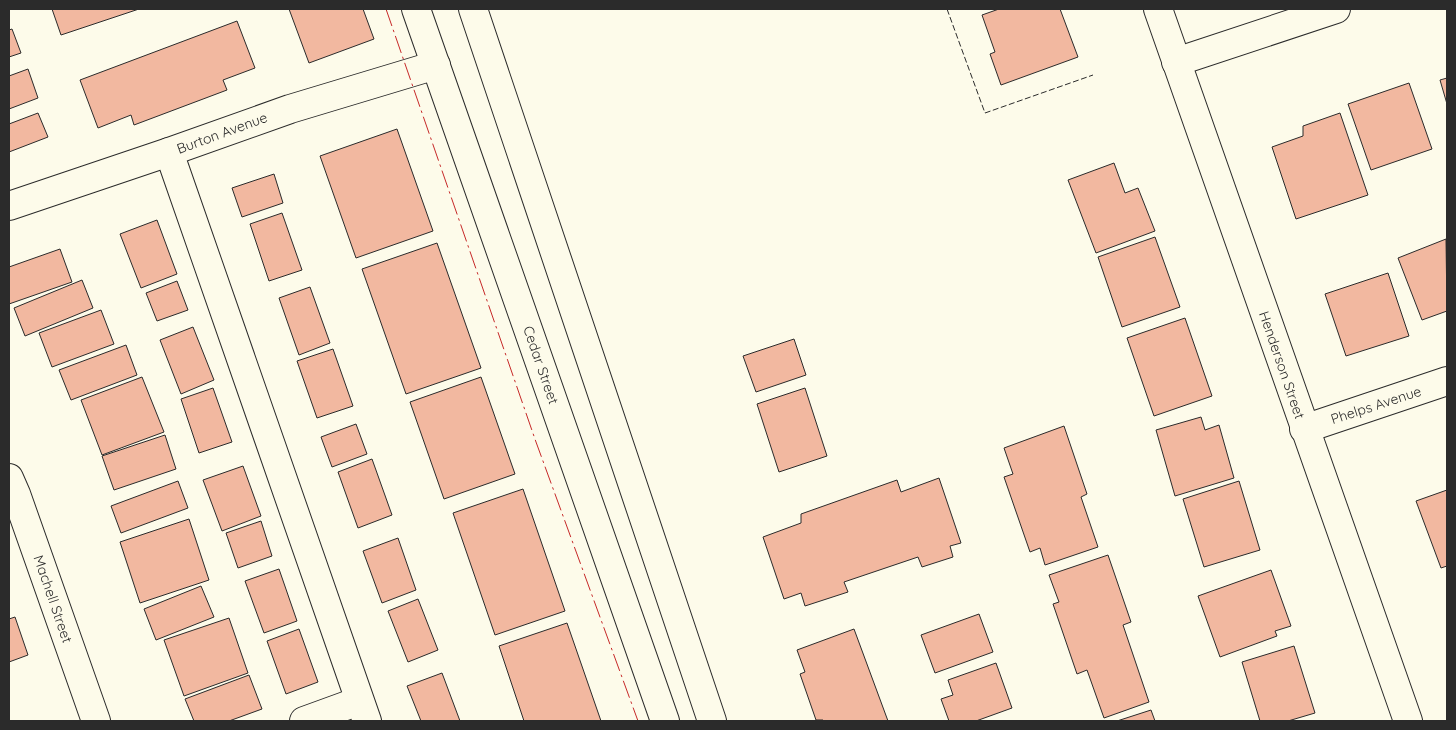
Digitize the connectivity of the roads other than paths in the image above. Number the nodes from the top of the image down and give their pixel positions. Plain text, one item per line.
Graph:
1 (416, 9) edge
2 (473, 9) edge
3 (1158, 9) edge
4 (1336, 9) edge
5 (1176, 62) junction
6 (436, 65) junction
7 (169, 152) junction
8 (9, 206) edge
9 (1447, 381) edge
10 (1304, 429) junction
11 (11, 490) edge
12 (363, 711) edge
13 (96, 721) edge
14 (304, 721) edge
15 (665, 721) edge
16 (712, 721) edge
17 (1408, 721) edge

1 - 6 street, Cedar Street
2 - 16 street
3 - 5 street, Henderson Street
4 - 5 street
5 - 10 street, Henderson Street
6 - 7 street, Burton Avenue
6 - 15 street, Cedar Street
7 - 8 street, Burton Avenue
7 - 12 street
9 - 10 street, Phelps Avenue
10 - 17 street, Henderson Street
11 - 13 street, Machell Street
12 - 14 street

